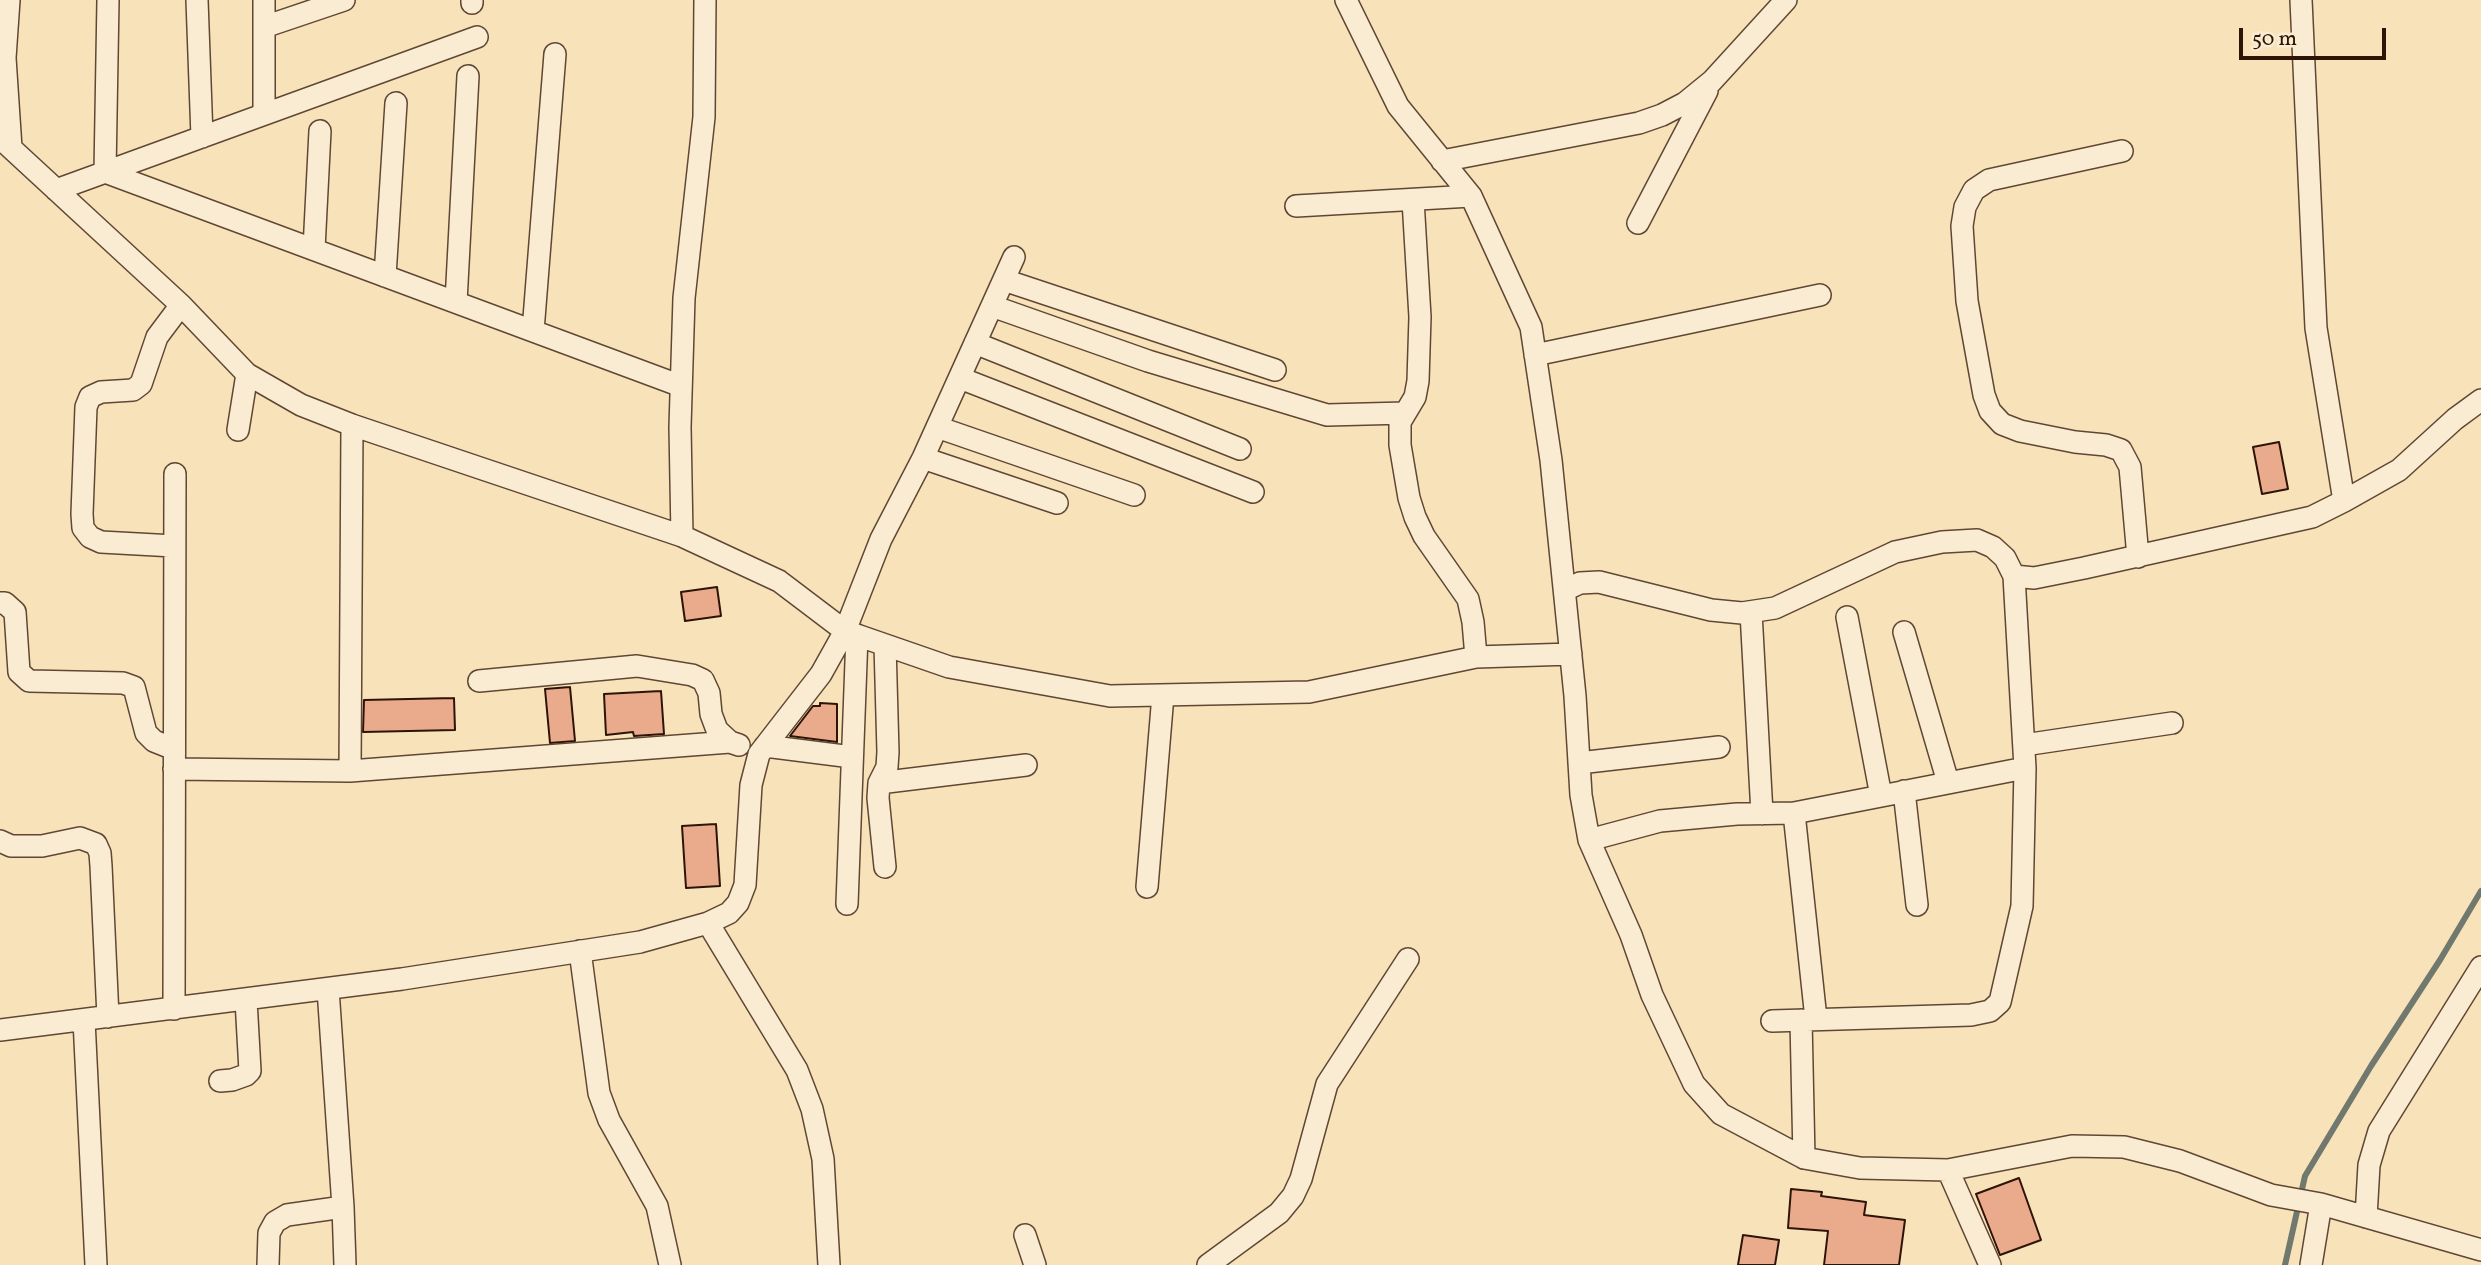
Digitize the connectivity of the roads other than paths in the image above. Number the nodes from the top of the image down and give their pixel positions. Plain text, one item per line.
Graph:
1 (9, 0) edge
2 (108, 0) edge
3 (197, 0) edge
4 (264, 0) edge
5 (344, 0) edge
6 (705, 0) edge
7 (1346, 0) edge
8 (1786, 0) edge
9 (2301, 0) edge
10 (264, 27) junction
11 (477, 37) dead end
12 (555, 54) dead end
13 (468, 76) dead end
14 (1712, 81) junction
15 (396, 103) dead end
16 (264, 114) junction
17 (320, 131) dead end
18 (202, 137) junction
19 (6, 143) edge
20 (2122, 151) dead end
21 (1442, 161) junction
22 (105, 172) junction
23 (56, 190) junction
24 (1471, 196) junction
25 (1413, 200) junction
26 (1296, 206) dead end
27 (1637, 223) dead end
28 (314, 249) junction
29 (1014, 257) dead end
30 (385, 276) junction
31 (1004, 280) junction
32 (1820, 295) dead end
33 (456, 302) junction
34 (181, 304) junction
35 (992, 306) junction
36 (533, 331) junction
37 (975, 343) junction
38 (1535, 355) junction
39 (1275, 370) dead end
40 (247, 374) junction
41 (960, 378) junction
42 (681, 386) junction
43 (2481, 400) edge
44 (1405, 413) junction
45 (352, 425) junction
46 (937, 428) junction
47 (238, 430) dead end
48 (1240, 449) dead end
49 (923, 458) junction
50 (175, 474) dead end
51 (1254, 492) dead end
52 (1134, 495) dead end
53 (2344, 501) junction
54 (1057, 503) dead end
55 (682, 536) junction
56 (174, 546) junction
57 (2138, 557) junction
58 (2014, 576) junction
59 (1565, 590) junction
60 (0, 603) edge
61 (1751, 612) junction
62 (1847, 617) dead end
63 (1904, 632) dead end
64 (851, 633) junction
65 (885, 645) junction
66 (1571, 654) junction
67 (1475, 657) junction
68 (479, 681) dead end
69 (1163, 695) junction
70 (2172, 723) dead end
71 (730, 742) junction
72 (2024, 745) junction
73 (1719, 747) dead end
74 (762, 750) junction
75 (852, 757) junction
76 (174, 759) junction
77 (1579, 763) junction
78 (1026, 765) dead end
79 (2025, 768) junction
80 (350, 771) junction
81 (1948, 782) junction
82 (879, 783) junction
83 (1904, 791) junction
84 (1881, 796) junction
85 (1794, 813) junction
86 (1762, 814) junction
87 (1589, 840) junction
88 (0, 841) edge
89 (885, 867) dead end
90 (1147, 887) dead end
91 (847, 904) dead end
92 (1917, 905) dead end
93 (708, 923) junction
94 (580, 951) junction
95 (1408, 958) dead end
96 (2481, 967) edge
97 (328, 989) junction
98 (246, 999) junction
99 (174, 1009) junction
100 (108, 1017) junction
101 (1808, 1019) junction
102 (84, 1020) junction
103 (1772, 1021) dead end
104 (0, 1030) edge
105 (220, 1082) dead end
106 (1804, 1158) junction
107 (1948, 1170) junction
108 (2316, 1203) junction
109 (343, 1207) junction
110 (2366, 1217) junction
111 (1025, 1235) dead end
112 (2481, 1250) edge
113 (96, 1265) edge
114 (268, 1265) edge
115 (345, 1265) edge
116 (670, 1265) edge
117 (829, 1265) edge
118 (1035, 1265) edge
119 (1208, 1265) edge
120 (1990, 1265) edge
121 (2311, 1265) edge

1 - 19 street
2 - 22 street
3 - 18 street
4 - 10 street
5 - 10 street
6 - 42 street
7 - 21 street
8 - 14 street
9 - 53 street
10 - 16 street
11 - 16 street
12 - 36 street
13 - 33 street
14 - 21 street
14 - 27 street
15 - 30 street
16 - 18 street
17 - 28 street
18 - 22 street
19 - 23 street
20 - 57 street
21 - 24 street
22 - 23 street
22 - 28 street
23 - 34 street
24 - 25 street
24 - 38 street
25 - 26 street
25 - 44 street
28 - 30 street
29 - 31 street
30 - 33 street
31 - 35 street
31 - 39 street
32 - 38 street
33 - 36 street
34 - 40 street
34 - 56 street
35 - 37 street
35 - 44 street
36 - 42 street
37 - 41 street
37 - 48 street
38 - 59 street
40 - 45 street
40 - 47 street
41 - 46 street
41 - 51 street
42 - 55 street
43 - 53 street
44 - 67 street
45 - 55 street
45 - 80 street
46 - 49 street
46 - 52 street
49 - 54 street
49 - 64 street
50 - 56 street
53 - 57 street
55 - 64 street
56 - 76 street
57 - 58 street
58 - 61 street
58 - 72 street
59 - 61 street
59 - 66 street
60 - 76 street
61 - 86 street
62 - 84 street
63 - 81 street
64 - 65 street
64 - 74 street
64 - 75 street
65 - 69 street
65 - 82 street
66 - 67 street
66 - 77 street
67 - 69 street
68 - 71 street
69 - 90 street
70 - 72 street
71 - 74 street
71 - 80 street
72 - 79 street
73 - 77 street
74 - 75 street
74 - 93 street
75 - 91 street
76 - 80 street
76 - 99 street
77 - 87 street
78 - 82 street
79 - 81 street
79 - 101 street
81 - 83 street
82 - 89 street
83 - 84 street
83 - 92 street
84 - 85 street
85 - 86 street
85 - 101 street
86 - 87 street
87 - 106 street
88 - 100 street
93 - 94 street
93 - 117 street
94 - 97 street
94 - 116 street
95 - 119 street
96 - 110 street
97 - 98 street
97 - 109 street
98 - 99 street
98 - 105 street
99 - 100 street
100 - 102 street
101 - 103 street
101 - 106 street
102 - 104 street
102 - 113 street
106 - 107 street
107 - 108 street
107 - 120 street
108 - 110 street
108 - 121 street
109 - 114 street
109 - 115 street
110 - 112 street
111 - 118 street

